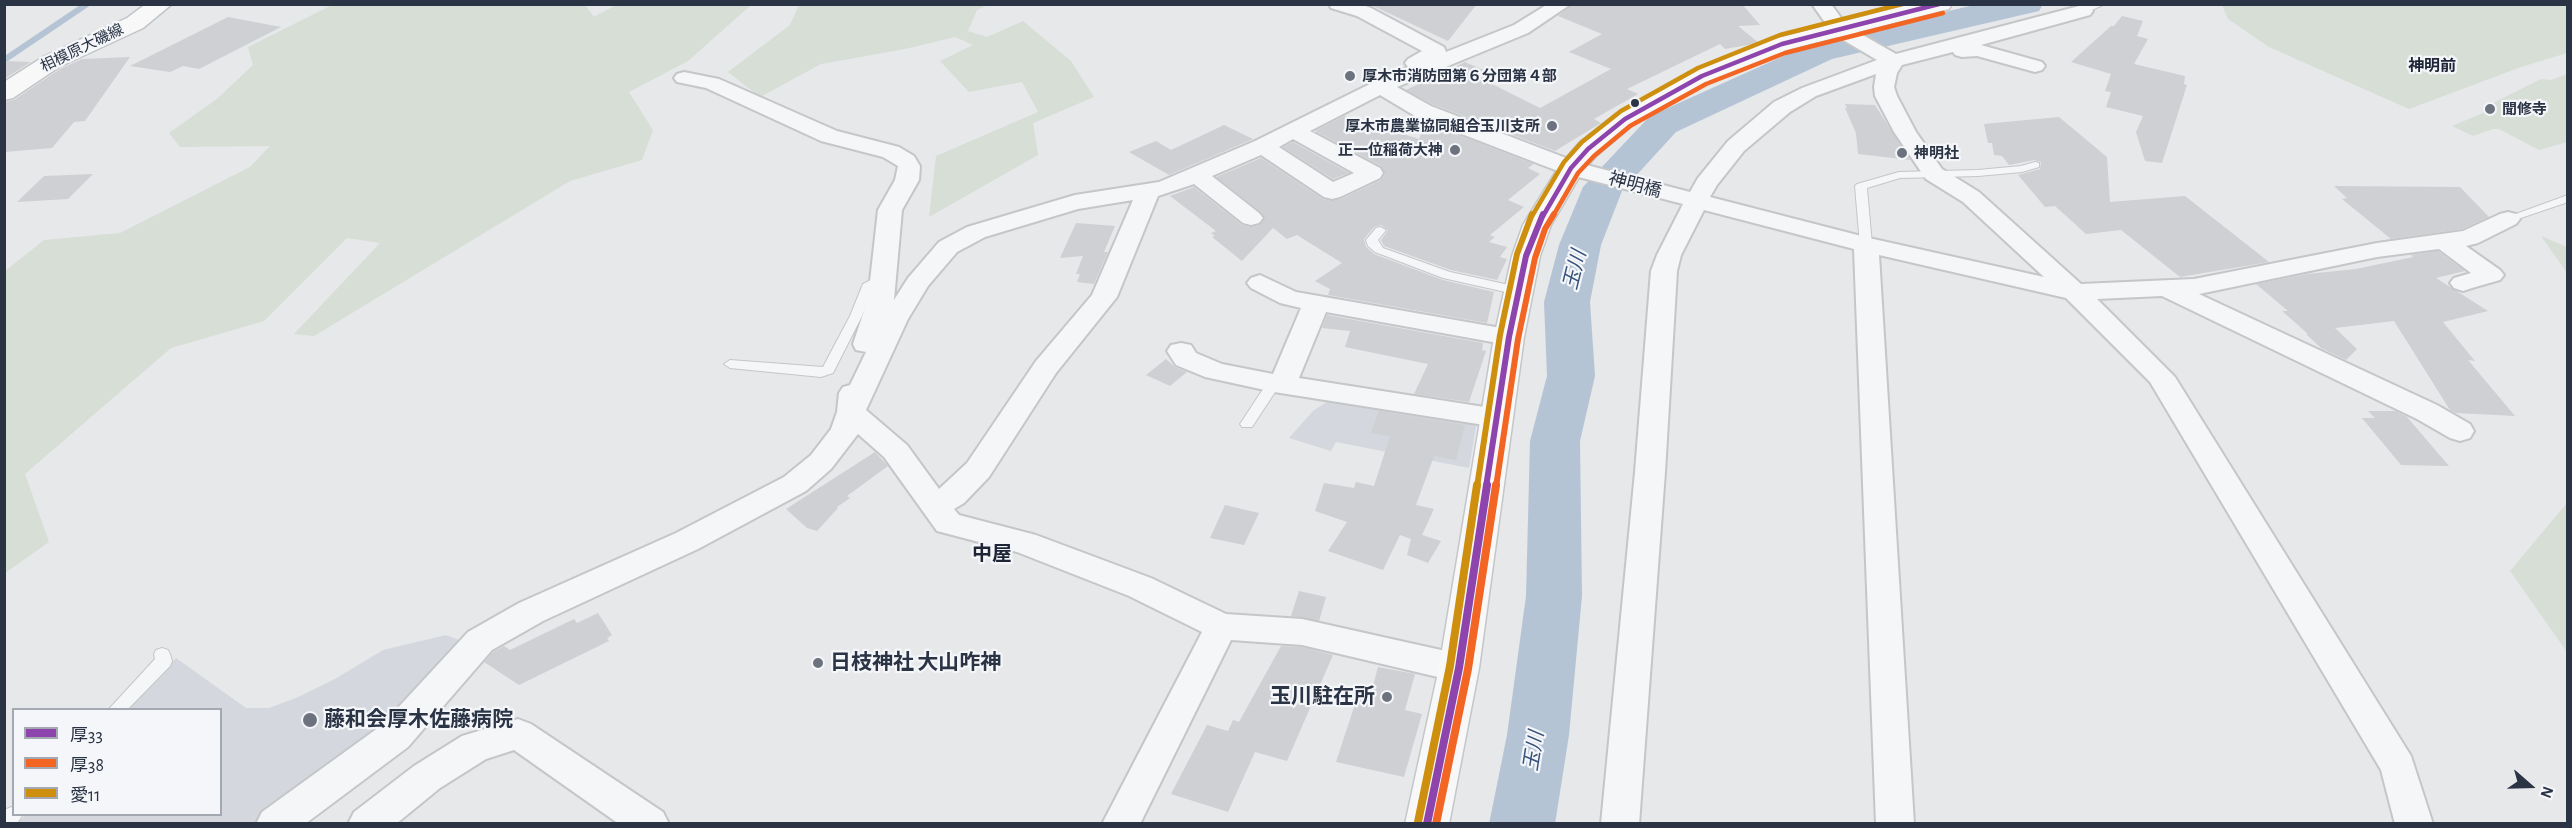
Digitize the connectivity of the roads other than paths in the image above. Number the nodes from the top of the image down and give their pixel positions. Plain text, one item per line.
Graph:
1 (161, 4) edge
2 (1338, 4) edge
3 (1562, 4) edge
4 (1821, 4) edge
5 (1941, 4) edge
6 (2092, 8) edge
7 (1843, 32) junction
8 (1891, 59) junction
9 (2035, 66) dead end
10 (684, 78) dead end
11 (1392, 81) junction
12 (4, 93) edge
13 (1292, 130) junction
14 (1263, 146) junction
15 (2035, 165) dead end
16 (1577, 169) junction
17 (1934, 174) junction
18 (1197, 175) junction
19 (1146, 192) junction
20 (2568, 198) edge
21 (1692, 200) junction
22 (1251, 218) dead end
23 (2508, 219) joint
24 (1380, 230) dead end
25 (2442, 241) junction
26 (1866, 245) junction
27 (882, 278) junction
28 (1260, 282) dead end
29 (2463, 283) dead end
30 (2168, 289) junction
31 (1519, 291) junction
32 (2075, 292) junction
33 (1317, 304) junction
34 (1509, 337) junction
35 (1181, 351) dead end
36 (730, 364) dead end
37 (1279, 384) junction
38 (851, 412) junction
39 (1497, 418) junction
40 (1247, 424) dead end
41 (2460, 430) dead end
42 (937, 505) junction
43 (1221, 627) junction
44 (162, 654) dead end
45 (1459, 668) junction
46 (118, 708) edge
47 (275, 824) edge
48 (367, 824) edge
49 (650, 824) edge
50 (1121, 824) edge
51 (1428, 824) edge
52 (1620, 824) edge
53 (1895, 824) edge
54 (2414, 824) edge

1 - 12 street, 相模原大磯線
2 - 11 street
3 - 11 street
4 - 7 street
5 - 7 street
6 - 8 street
7 - 8 street
7 - 16 street
8 - 9 street
8 - 17 street
8 - 21 street
10 - 27 street
11 - 13 street
11 - 16 street, 神明橋
13 - 14 street
13 - 14 street
14 - 18 street
15 - 17 lane
16 - 21 street, 神明橋
16 - 31 street
17 - 26 lane
17 - 32 street
18 - 19 street
18 - 22 street
19 - 38 street
19 - 42 street
20 - 23 lane
21 - 26 street, 神明橋
21 - 52 street
23 - 25 street, 神明橋
24 - 31 lane
25 - 29 street
25 - 30 street, 神明橋
26 - 32 street, 神明橋
26 - 53 street
27 - 36 lane
27 - 38 street
28 - 33 street
30 - 32 street, 神明橋
30 - 41 street
31 - 34 street
32 - 54 street
33 - 34 street
33 - 37 street
34 - 39 street
35 - 37 street
37 - 39 street
37 - 40 lane
38 - 42 street
38 - 47 street
39 - 45 street
42 - 43 street
43 - 45 street
43 - 50 street
44 - 46 lane
45 - 51 street
48 - 49 street

